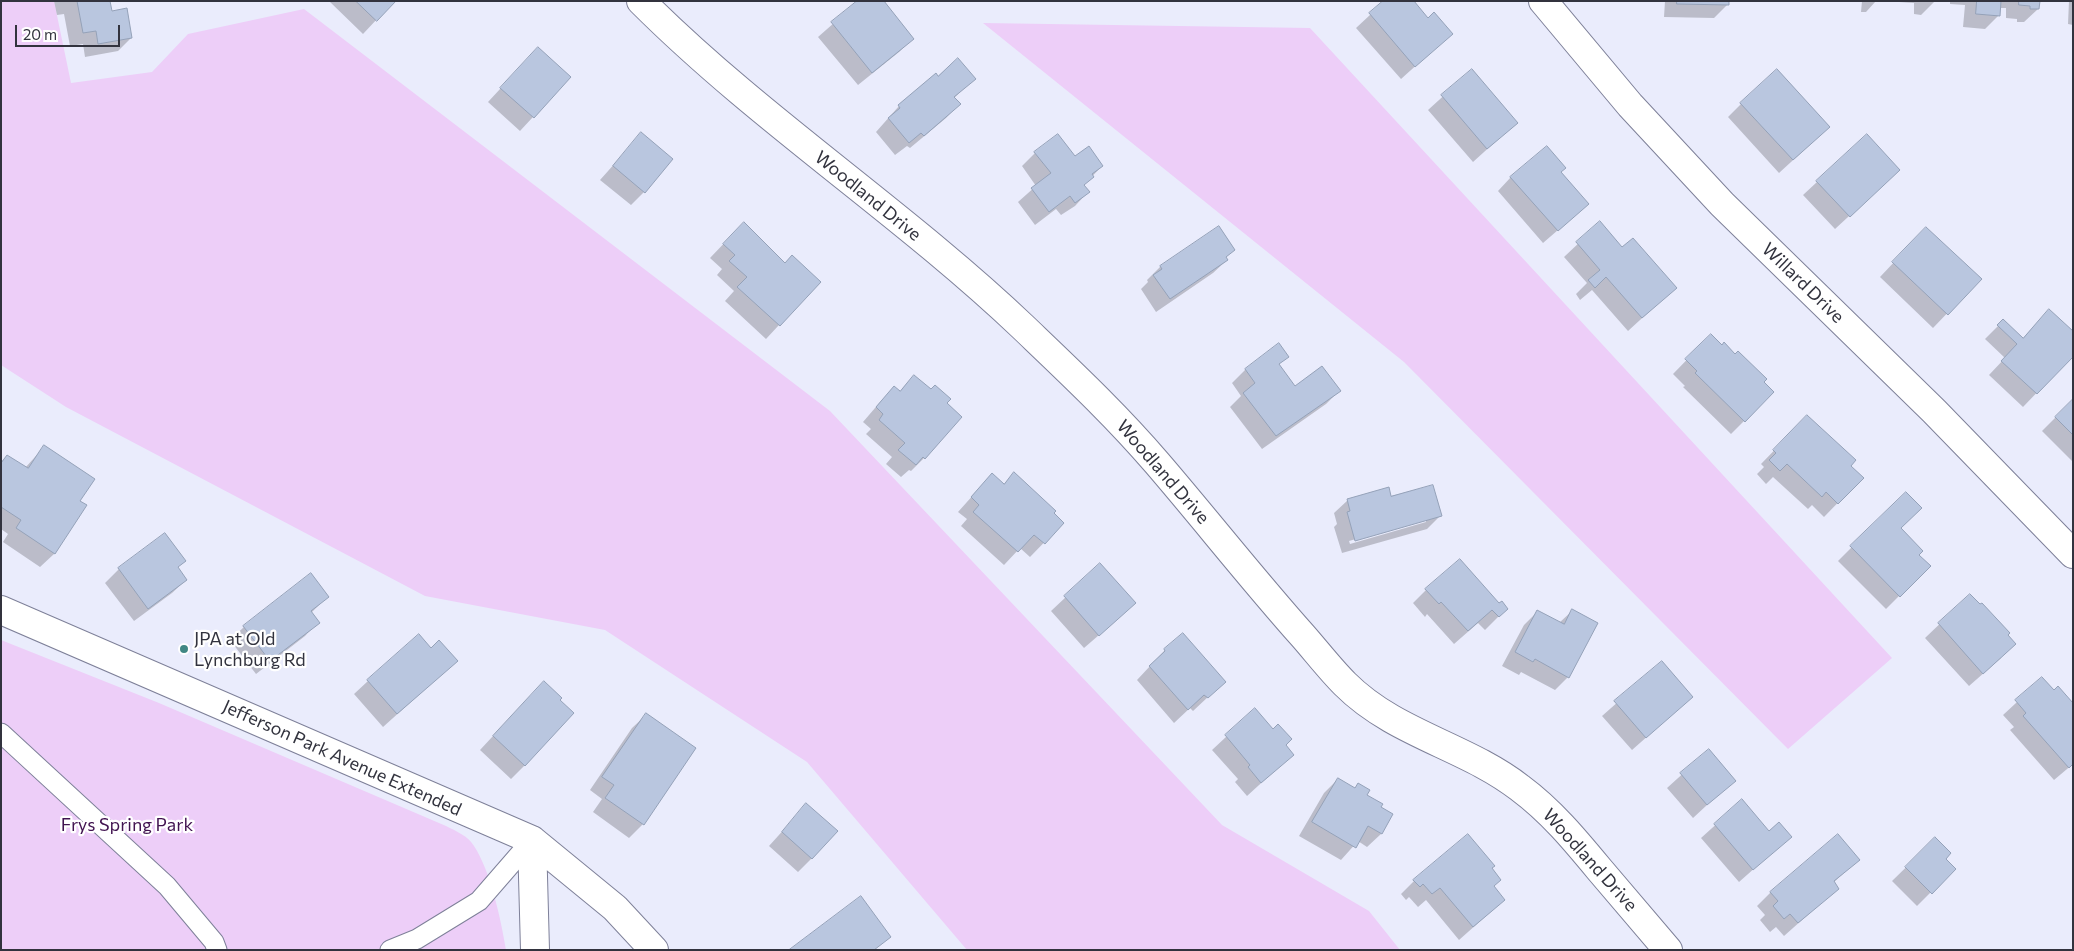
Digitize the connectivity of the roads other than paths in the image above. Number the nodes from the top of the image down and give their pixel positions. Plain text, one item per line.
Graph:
1 (642, 1) edge
2 (1543, 1) edge
3 (2073, 554) edge
4 (1, 610) edge
5 (1, 733) edge
6 (532, 840) junction
7 (217, 950) edge
8 (390, 950) edge
9 (535, 950) edge
10 (654, 950) edge
11 (1668, 950) edge

1 - 11 street, Woodland Drive
2 - 3 street, Willard Drive
4 - 6 street, Jefferson Park Avenue Extended
5 - 7 lane
6 - 8 lane
6 - 9 street
6 - 10 street, Jefferson Park Avenue Extended

